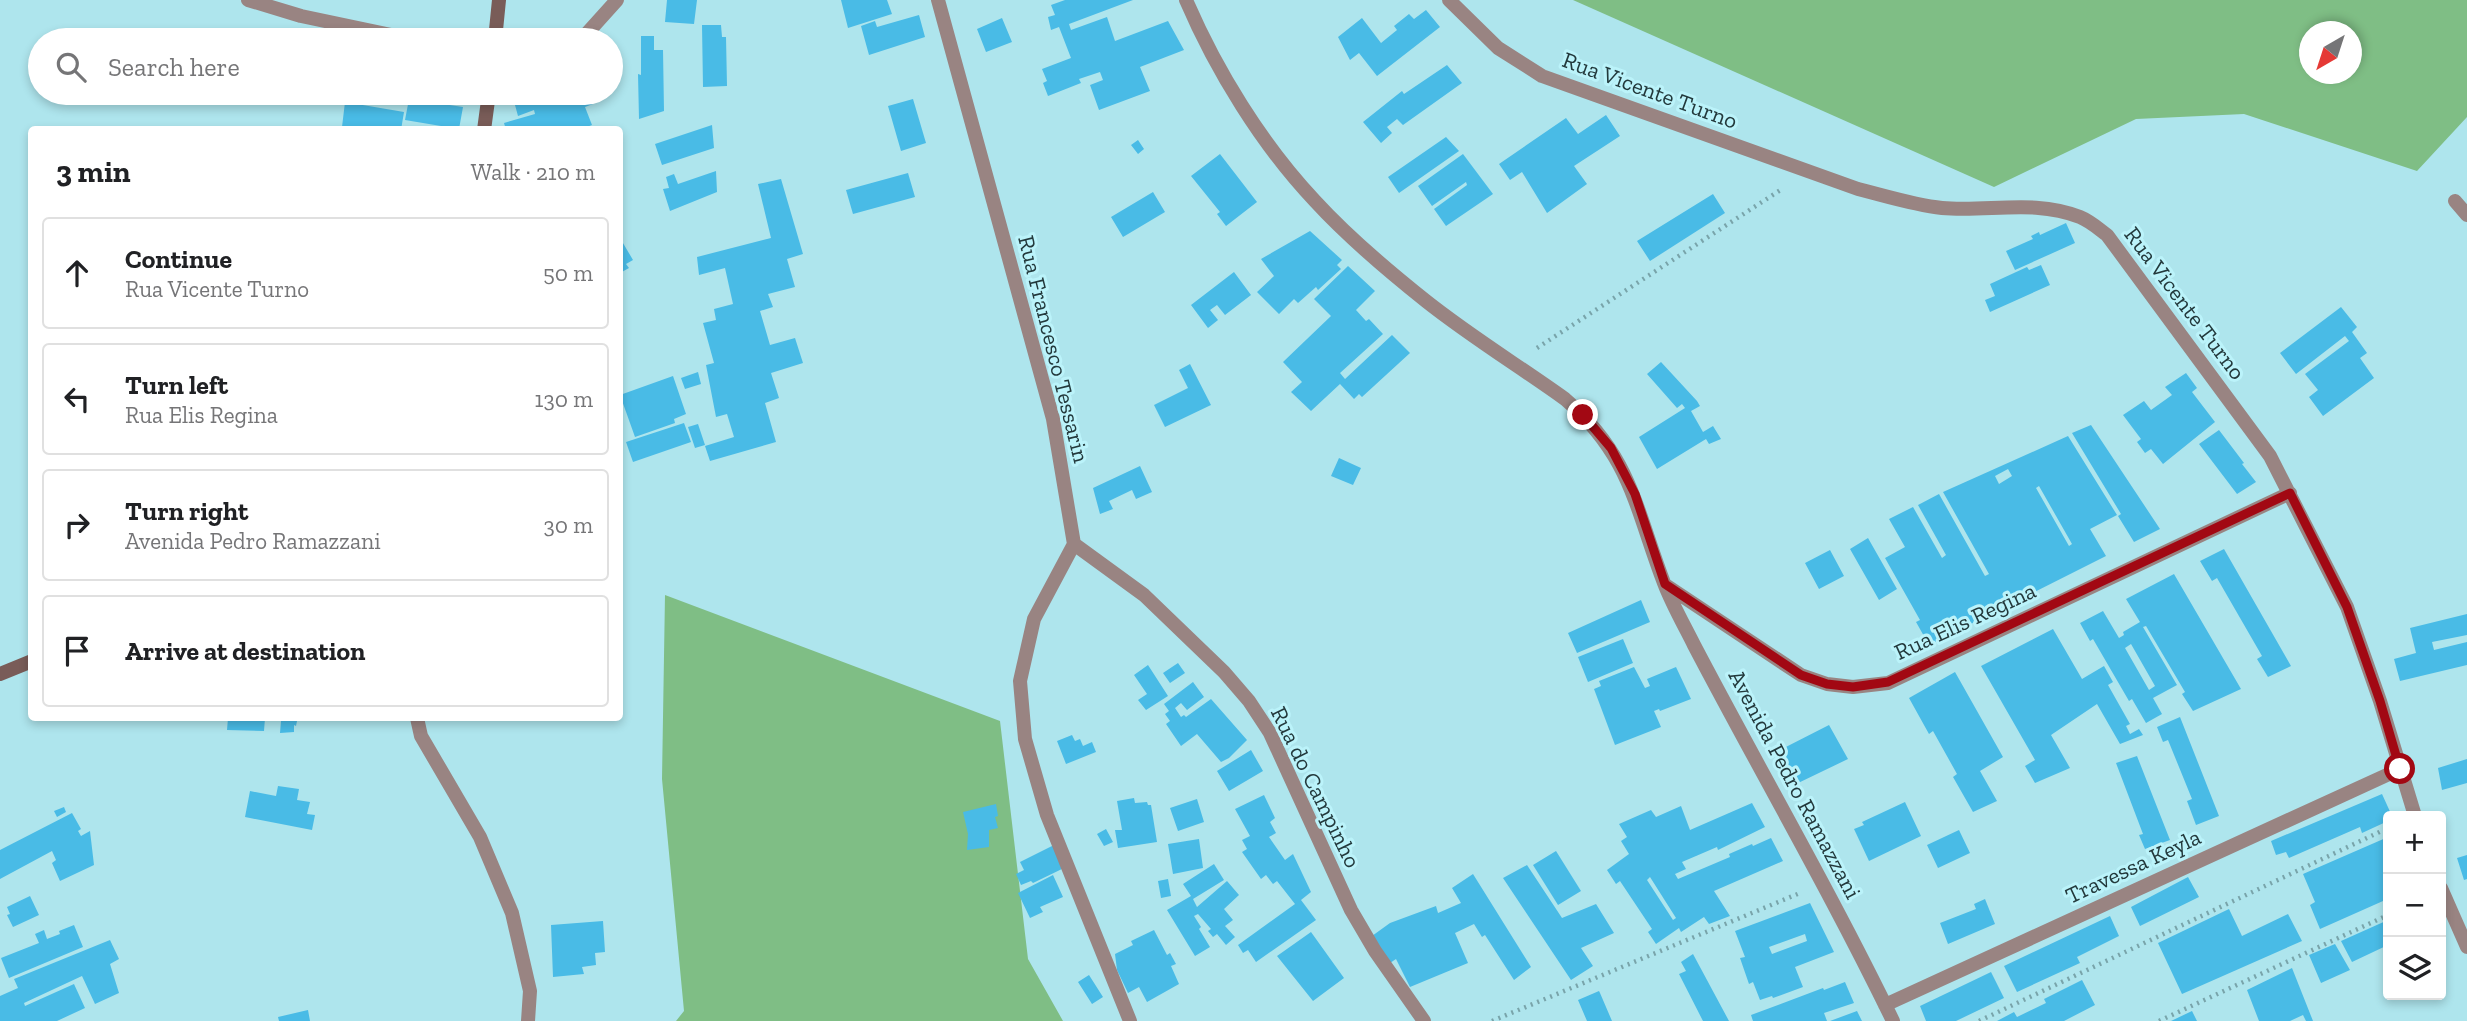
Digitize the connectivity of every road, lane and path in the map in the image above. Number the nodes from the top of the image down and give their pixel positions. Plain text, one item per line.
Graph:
1 (248, 0) edge
2 (499, 0) edge
3 (617, 0) edge
4 (938, 0) edge
5 (1186, 0) edge
6 (1448, 0) edge
7 (358, 28) edge
8 (496, 28) edge
9 (592, 28) edge
10 (487, 105) edge
11 (485, 126) edge
12 (1809, 171) junction
13 (2455, 201) dead end
14 (2467, 215) edge
15 (1514, 363) junction
16 (2290, 493) junction
17 (1074, 544) junction
18 (1665, 584) junction
19 (28, 664) edge
20 (0, 674) edge
21 (418, 721) edge
22 (2400, 769) junction
23 (2413, 811) edge
24 (2383, 830) edge
25 (1824, 883) junction
26 (2446, 899) edge
27 (2383, 917) edge
28 (2467, 947) edge
29 (1885, 1005) junction
30 (528, 1021) edge
31 (1130, 1021) edge
32 (1423, 1021) edge
33 (1492, 1021) edge
34 (1892, 1021) edge
35 (1979, 1021) edge
36 (2159, 1021) edge

1 - 7 street
2 - 8 street
3 - 9 street
4 - 17 street, Rua Francesco Tessarin
5 - 15 street, Avenida Pedro Ramazzani
6 - 12 street, Rua Vicente Turno
10 - 11 street
12 - 15 path
12 - 16 street, Rua Vicente Turno
13 - 14 street
15 - 18 street, Avenida Pedro Ramazzani
16 - 18 street, Rua Elis Regina
16 - 22 street, Rua Vicente Turno
17 - 31 street
17 - 32 street, Rua do Campinho
18 - 25 street, Avenida Pedro Ramazzani
19 - 20 street
21 - 30 street
22 - 23 street, Rua Vicente Turno
22 - 29 street, Travessa Keyla
24 - 35 path
25 - 29 street, Avenida Pedro Ramazzani
25 - 33 path
26 - 28 street
27 - 36 path
29 - 34 street, Avenida Pedro Ramazzani

